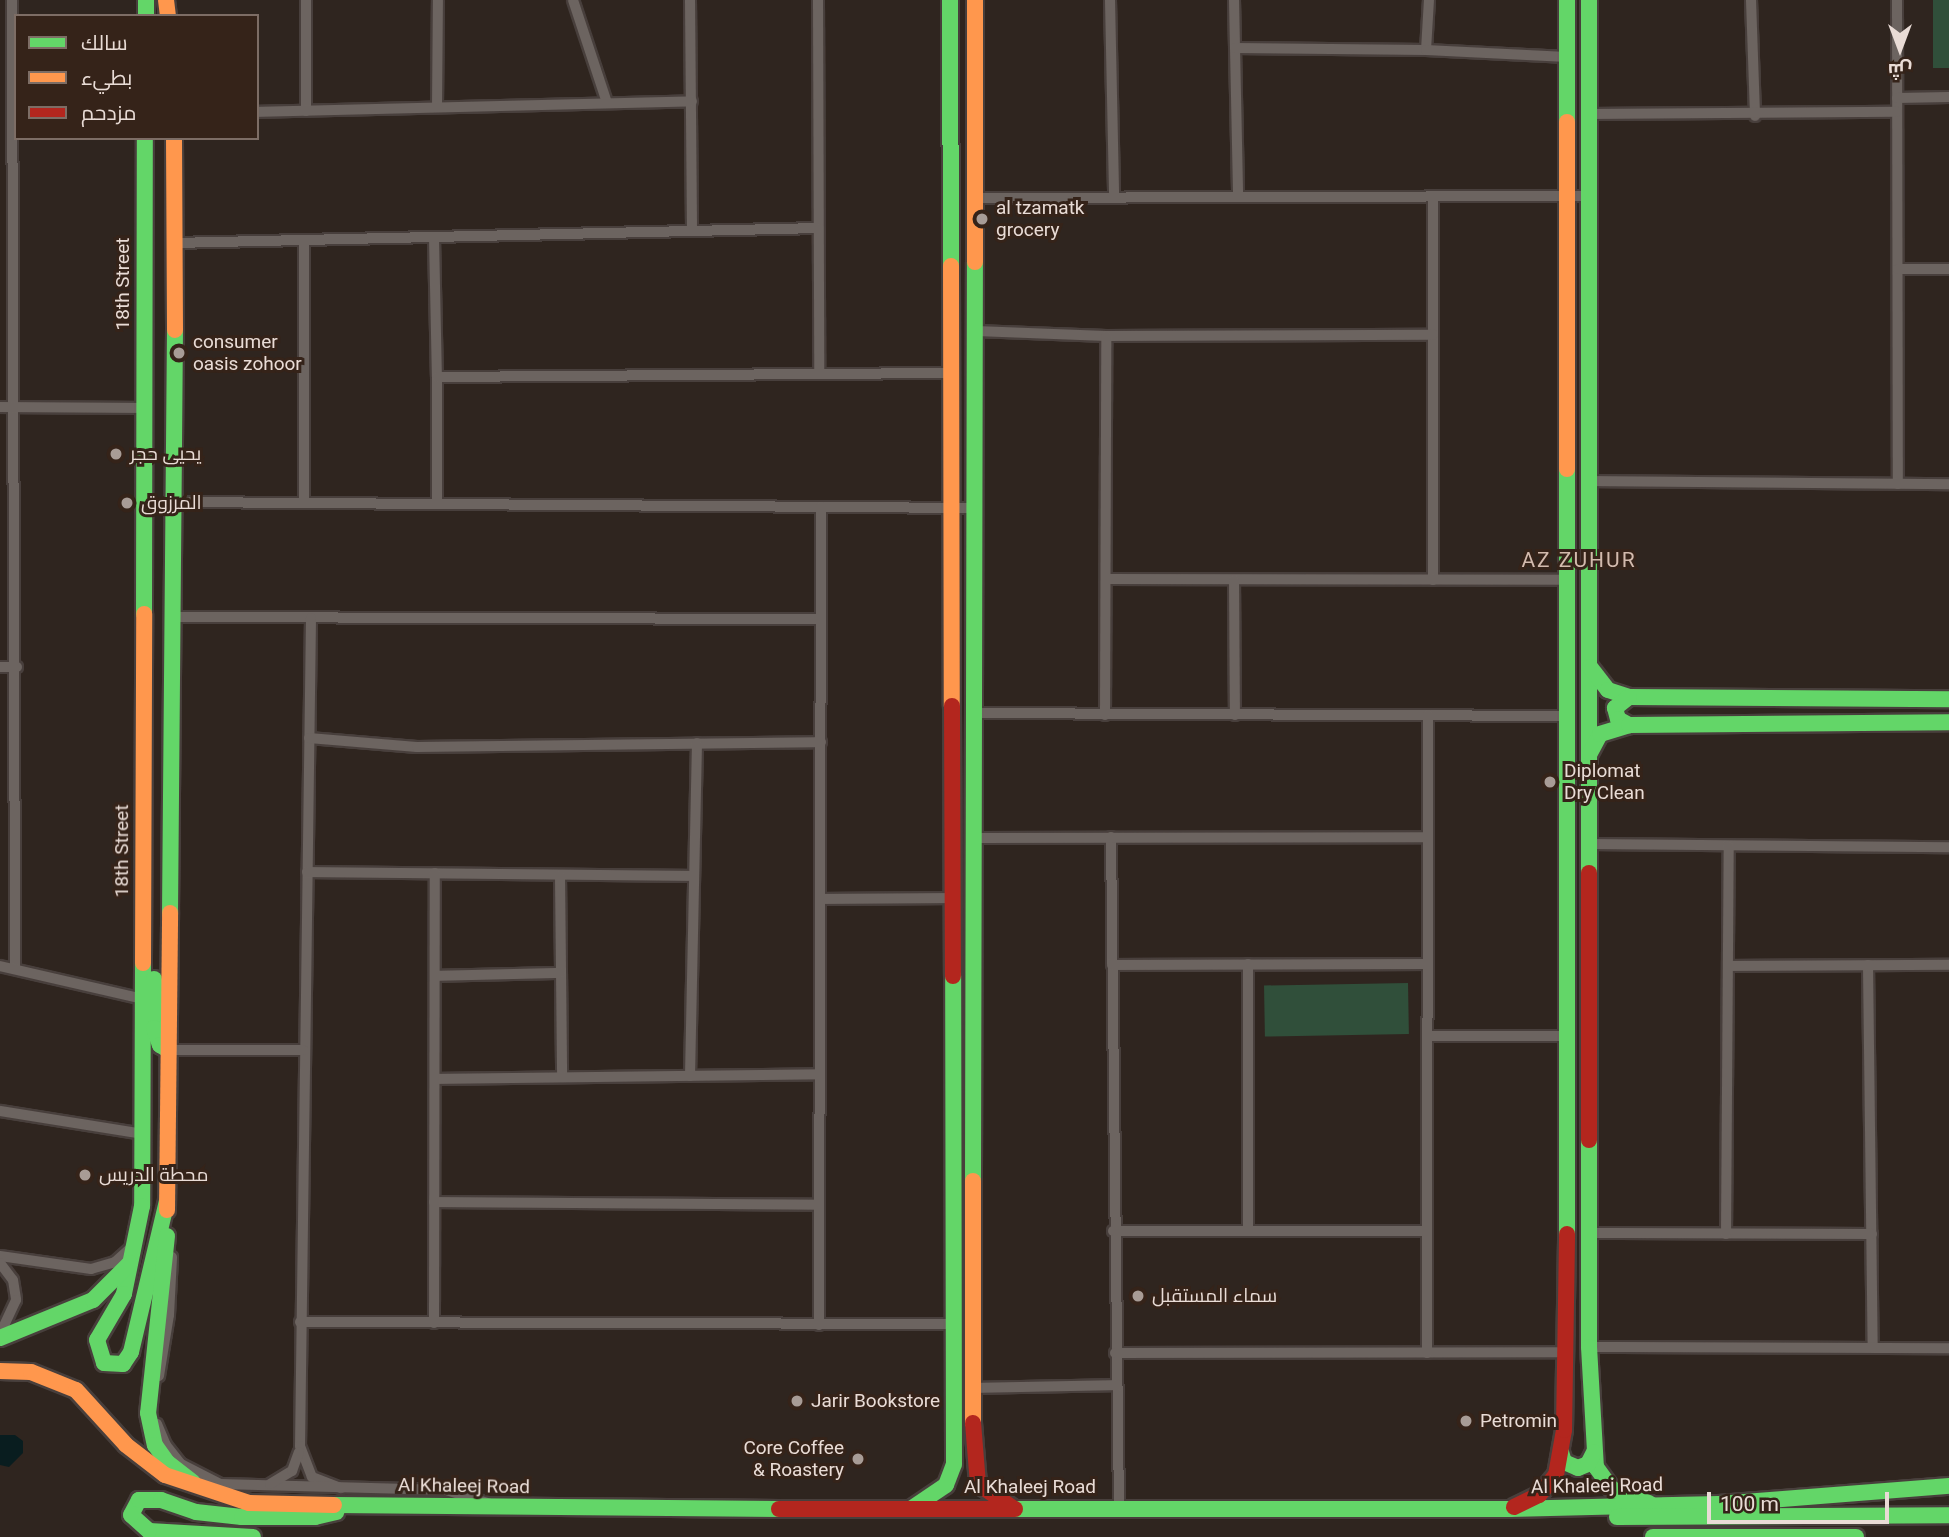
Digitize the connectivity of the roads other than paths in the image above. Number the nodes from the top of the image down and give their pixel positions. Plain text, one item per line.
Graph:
1 (12, 0) edge
2 (306, 0) edge
3 (438, 0) edge
4 (573, 0) edge
5 (690, 0) edge
6 (818, 0) edge
7 (950, 0) edge
8 (975, 0) edge
9 (1110, 0) edge
10 (1234, 0) edge
11 (1429, 0) edge
12 (1567, 0) edge
13 (1589, 0) edge
14 (1752, 0) edge
15 (1897, 0) edge
16 (1235, 48) junction
17 (1426, 50) junction
18 (1567, 57) junction
19 (0, 68) edge
20 (13, 68) junction
21 (1949, 97) edge
22 (1897, 98) junction
23 (692, 101) junction
24 (607, 103) junction
25 (437, 107) junction
26 (306, 111) junction
27 (259, 112) edge
28 (1897, 113) junction
29 (1589, 114) junction
30 (1755, 116) junction
31 (145, 140) edge
32 (174, 140) edge
33 (1567, 196) junction
34 (1589, 196) junction
35 (1114, 197) junction
36 (1238, 197) junction
37 (1433, 197) junction
38 (976, 198) junction
39 (818, 228) junction
40 (692, 232) junction
41 (434, 237) junction
42 (304, 241) junction
43 (174, 243) junction
44 (0, 266) edge
45 (13, 266) junction
46 (1949, 268) edge
47 (1898, 269) junction
48 (976, 331) junction
49 (1433, 335) junction
50 (1106, 336) junction
51 (818, 372) junction
52 (951, 373) junction
53 (437, 377) junction
54 (0, 407) edge
55 (13, 407) junction
56 (143, 408) junction
57 (1589, 481) junction
58 (1898, 484) junction
59 (1949, 484) edge
60 (176, 502) junction
61 (303, 503) junction
62 (437, 504) junction
63 (821, 507) junction
64 (951, 508) junction
65 (975, 508) junction
66 (0, 541) edge
67 (14, 541) junction
68 (1107, 579) junction
69 (1234, 580) junction
70 (1433, 580) junction
71 (1567, 580) junction
72 (174, 617) junction
73 (311, 618) junction
74 (821, 619) junction
75 (1589, 664) junction
76 (0, 667) edge
77 (17, 667) junction
78 (1629, 697) junction
79 (1949, 699) edge
80 (975, 713) junction
81 (1105, 715) junction
82 (1235, 715) junction
83 (1428, 715) junction
84 (1567, 716) junction
85 (1949, 722) edge
86 (1629, 725) junction
87 (309, 738) junction
88 (821, 742) junction
89 (697, 743) junction
90 (1589, 755) junction
91 (1567, 758) junction
92 (1427, 836) junction
93 (1111, 837) junction
94 (975, 838) junction
95 (1589, 844) junction
96 (1728, 846) junction
97 (1949, 847) edge
98 (307, 872) junction
99 (435, 873) junction
100 (560, 874) junction
101 (694, 876) junction
102 (143, 897) junction
103 (953, 898) junction
104 (820, 899) junction
105 (1248, 964) junction
106 (1427, 964) junction
107 (1112, 965) junction
108 (1868, 965) junction
109 (1949, 965) edge
110 (0, 966) edge
111 (1728, 966) junction
112 (15, 969) junction
113 (561, 973) junction
114 (435, 976) junction
115 (143, 999) junction
116 (1428, 1036) junction
117 (1567, 1036) junction
118 (168, 1050) junction
119 (303, 1050) junction
120 (819, 1074) junction
121 (690, 1076) junction
122 (562, 1077) junction
123 (435, 1079) junction
124 (0, 1111) edge
125 (143, 1134) junction
126 (167, 1201) junction
127 (434, 1202) junction
128 (818, 1205) junction
129 (1248, 1230) junction
130 (1113, 1231) junction
131 (1426, 1231) junction
132 (1589, 1233) junction
133 (1726, 1234) junction
134 (1872, 1234) junction
135 (136, 1250) junction
136 (0, 1256) edge
137 (0, 1262) edge
138 (300, 1322) junction
139 (434, 1323) junction
140 (954, 1324) junction
141 (819, 1325) junction
142 (0, 1336) edge
143 (1589, 1347) junction
144 (1872, 1348) junction
145 (1949, 1348) edge
146 (1567, 1352) junction
147 (1115, 1353) junction
148 (1427, 1353) junction
149 (0, 1371) edge
150 (1118, 1385) junction
151 (975, 1388) junction
152 (953, 1404) junction
153 (976, 1417) junction
154 (300, 1446) junction
155 (1561, 1452) junction
156 (1594, 1452) junction
157 (265, 1486) junction
158 (1949, 1486) edge
159 (341, 1488) junction
160 (216, 1496) junction
161 (1655, 1505) junction
162 (364, 1506) junction
163 (912, 1508) junction
164 (1013, 1508) junction
165 (1119, 1508) junction
166 (1551, 1508) junction
167 (508, 1509) junction
168 (1510, 1509) junction
169 (1949, 1515) edge
170 (253, 1537) edge
171 (1653, 1537) edge
172 (1856, 1537) edge

1 - 20 street
2 - 26 street
3 - 25 street
4 - 24 street
5 - 23 street
6 - 39 street
7 - 52 street
8 - 38 street
9 - 35 street
10 - 16 street
11 - 17 street
12 - 18 street
13 - 29 street
14 - 30 street
15 - 22 street
16 - 17 street
16 - 36 street
17 - 18 street
18 - 33 street
19 - 20 street
20 - 45 street
21 - 22 street
22 - 28 street
23 - 24 street
23 - 40 street
24 - 25 street
25 - 26 street
26 - 27 street
28 - 30 street
28 - 47 street
29 - 30 street
29 - 34 street
31 - 56 street, 18th Street
32 - 43 street
33 - 34 street
33 - 37 street
33 - 71 street
34 - 57 street
35 - 36 street
35 - 38 street
36 - 37 street
37 - 49 street
38 - 48 street
39 - 40 street
39 - 51 street
40 - 41 street
41 - 42 street
41 - 53 street
42 - 43 street
42 - 61 street
43 - 60 street
44 - 45 street
45 - 55 street
46 - 47 street
47 - 58 street
48 - 50 street
48 - 65 street
49 - 50 street
49 - 70 street
50 - 68 street
51 - 52 street
51 - 53 street
52 - 64 street
53 - 62 street
54 - 55 street
55 - 56 street
55 - 67 street
56 - 102 street, 18th Street
57 - 58 street
57 - 75 street
58 - 59 street
60 - 61 street
60 - 72 street
61 - 62 street
62 - 63 street
63 - 64 street
63 - 74 street
64 - 65 street
64 - 103 street
65 - 80 street
66 - 67 street
67 - 77 street
68 - 69 street
68 - 81 street
69 - 70 street
69 - 82 street
70 - 71 street
71 - 84 street
72 - 73 street
72 - 118 street
73 - 74 street
73 - 87 street
74 - 88 street
75 - 78 street
75 - 90 street
76 - 77 street
77 - 112 street
78 - 79 street
78 - 86 street
80 - 81 street
80 - 94 street
81 - 82 street
82 - 83 street
83 - 84 street
83 - 92 street
84 - 91 street
85 - 86 street
86 - 90 street
87 - 89 street
87 - 98 street
88 - 89 street
88 - 104 street
89 - 101 street
90 - 95 street
91 - 95 street
91 - 117 street
92 - 93 street
92 - 106 street
93 - 94 street
93 - 107 street
94 - 151 street
95 - 96 street
95 - 132 street
96 - 97 street
96 - 111 street
98 - 99 street
98 - 119 street
99 - 100 street
99 - 114 street
100 - 101 street
100 - 113 street
101 - 121 street
102 - 115 street, 18th Street
102 - 118 street
103 - 104 street
103 - 140 street
104 - 120 street
105 - 106 street
105 - 107 street
105 - 129 street
106 - 116 street
107 - 130 street
108 - 109 street
108 - 111 street
108 - 134 street
110 - 112 street
111 - 133 street
112 - 115 street
113 - 114 street
113 - 122 street
114 - 123 street
115 - 125 street, 18th Street
116 - 117 street
116 - 131 street
117 - 146 street
118 - 119 street
118 - 126 street
119 - 138 street
120 - 121 street
120 - 128 street
121 - 122 street
122 - 123 street
123 - 127 street
124 - 125 street
125 - 135 street, 18th Street
126 - 135 street, 18th Street
126 - 157 street
126 - 160 street
127 - 128 street
127 - 139 street
128 - 141 street
129 - 130 street
129 - 131 street
130 - 147 street
131 - 148 street
132 - 133 street
132 - 143 street
133 - 134 street
134 - 144 street
135 - 136 street
135 - 142 street
137 - 142 street
138 - 139 street
138 - 154 street
139 - 141 street
140 - 141 street
140 - 152 street
143 - 144 street
143 - 156 street
144 - 145 street
146 - 148 street
146 - 155 street
147 - 148 street
147 - 150 street
149 - 160 street, Al Khaleej Road
150 - 151 street
150 - 165 street
151 - 153 street
152 - 153 street
152 - 163 street
153 - 164 street
154 - 157 street
154 - 159 street
155 - 156 street
155 - 168 street
156 - 161 street
157 - 159 street
158 - 161 street, Al Khaleej Road
159 - 167 street
160 - 162 street, Al Khaleej Road
161 - 166 street, Al Khaleej Road
162 - 167 street, Al Khaleej Road
162 - 170 street
163 - 164 street, Al Khaleej Road
163 - 167 street, Al Khaleej Road
164 - 165 street, Al Khaleej Road
165 - 168 street, Al Khaleej Road
166 - 168 street, Al Khaleej Road
166 - 169 street
171 - 172 street

